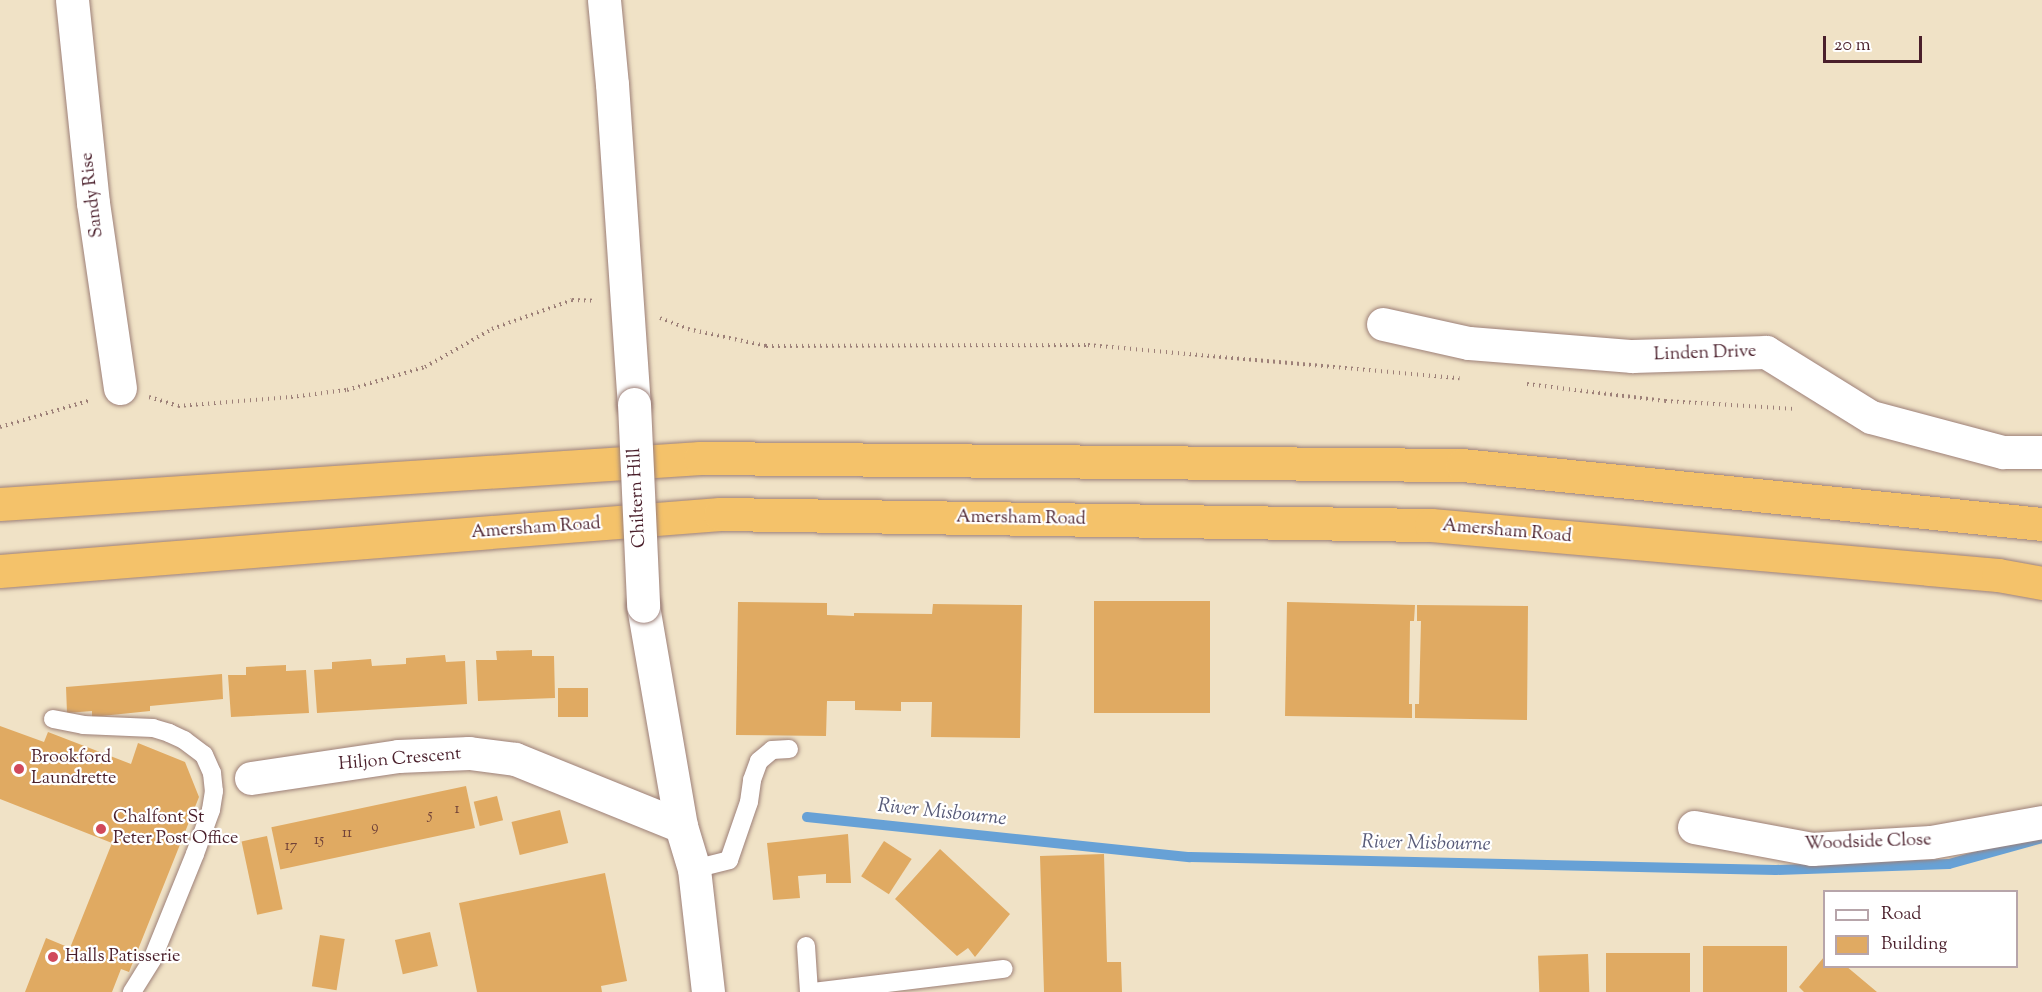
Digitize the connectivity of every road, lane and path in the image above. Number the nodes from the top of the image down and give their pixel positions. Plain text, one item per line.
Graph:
1 (72, 0) edge
2 (604, 0) edge
3 (626, 303) junction
4 (1383, 324) dead end
5 (1461, 378) dead end
6 (1519, 383) dead end
7 (120, 388) junction
8 (1801, 410) dead end
9 (0, 427) edge
10 (2042, 452) edge
11 (0, 504) edge
12 (2042, 524) edge
13 (0, 571) edge
14 (2042, 584) edge
15 (53, 719) dead end
16 (789, 749) dead end
17 (251, 778) dead end
18 (2042, 822) edge
19 (681, 826) junction
20 (1694, 827) dead end
21 (694, 869) junction
22 (806, 946) dead end
23 (1004, 969) dead end
24 (132, 992) edge
25 (708, 992) edge
26 (811, 992) edge

1 - 7 street, Sandy Rise
2 - 3 street, Chiltern Hill
3 - 5 path
3 - 7 path
3 - 19 street, Chiltern Hill, bridge
4 - 10 street, Linden Drive
6 - 8 path
7 - 9 path
11 - 12 highway
13 - 14 highway, Amersham Road
15 - 24 lane
16 - 21 lane
17 - 19 street, Hiljon Crescent
18 - 20 street, Woodside Close
19 - 21 street, Chiltern Hill
21 - 25 street, Chiltern Hill
22 - 26 lane
23 - 26 lane

